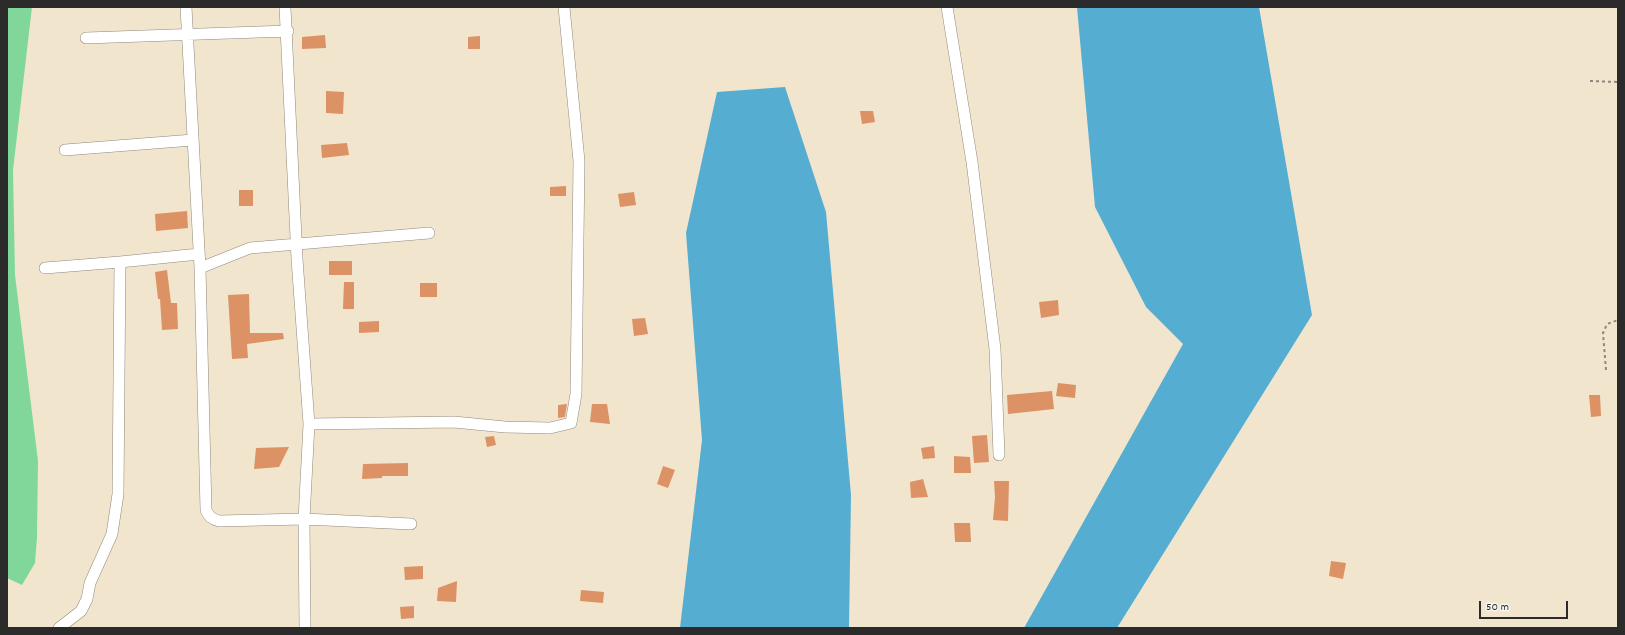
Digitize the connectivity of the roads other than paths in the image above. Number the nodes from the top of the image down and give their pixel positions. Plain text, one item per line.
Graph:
1 (186, 7) edge
2 (286, 7) edge
3 (564, 7) edge
4 (946, 7) edge
5 (288, 31) junction
6 (188, 35) junction
7 (86, 38) dead end
8 (193, 140) junction
9 (65, 150) dead end
10 (429, 233) dead end
11 (296, 245) junction
12 (199, 254) junction
13 (120, 262) junction
14 (45, 268) dead end
15 (200, 268) junction
16 (309, 424) junction
17 (999, 455) dead end
18 (304, 519) junction
19 (411, 524) dead end
20 (58, 628) edge
21 (305, 628) edge

1 - 6 street
2 - 5 street
3 - 16 street
4 - 17 street
5 - 6 street
5 - 11 street
6 - 7 street
6 - 8 street
8 - 9 street
8 - 12 street
10 - 11 street
11 - 15 street
11 - 16 street
12 - 13 street
12 - 15 street
13 - 14 street
13 - 20 street
15 - 18 street
16 - 18 street
18 - 19 street
18 - 21 street

